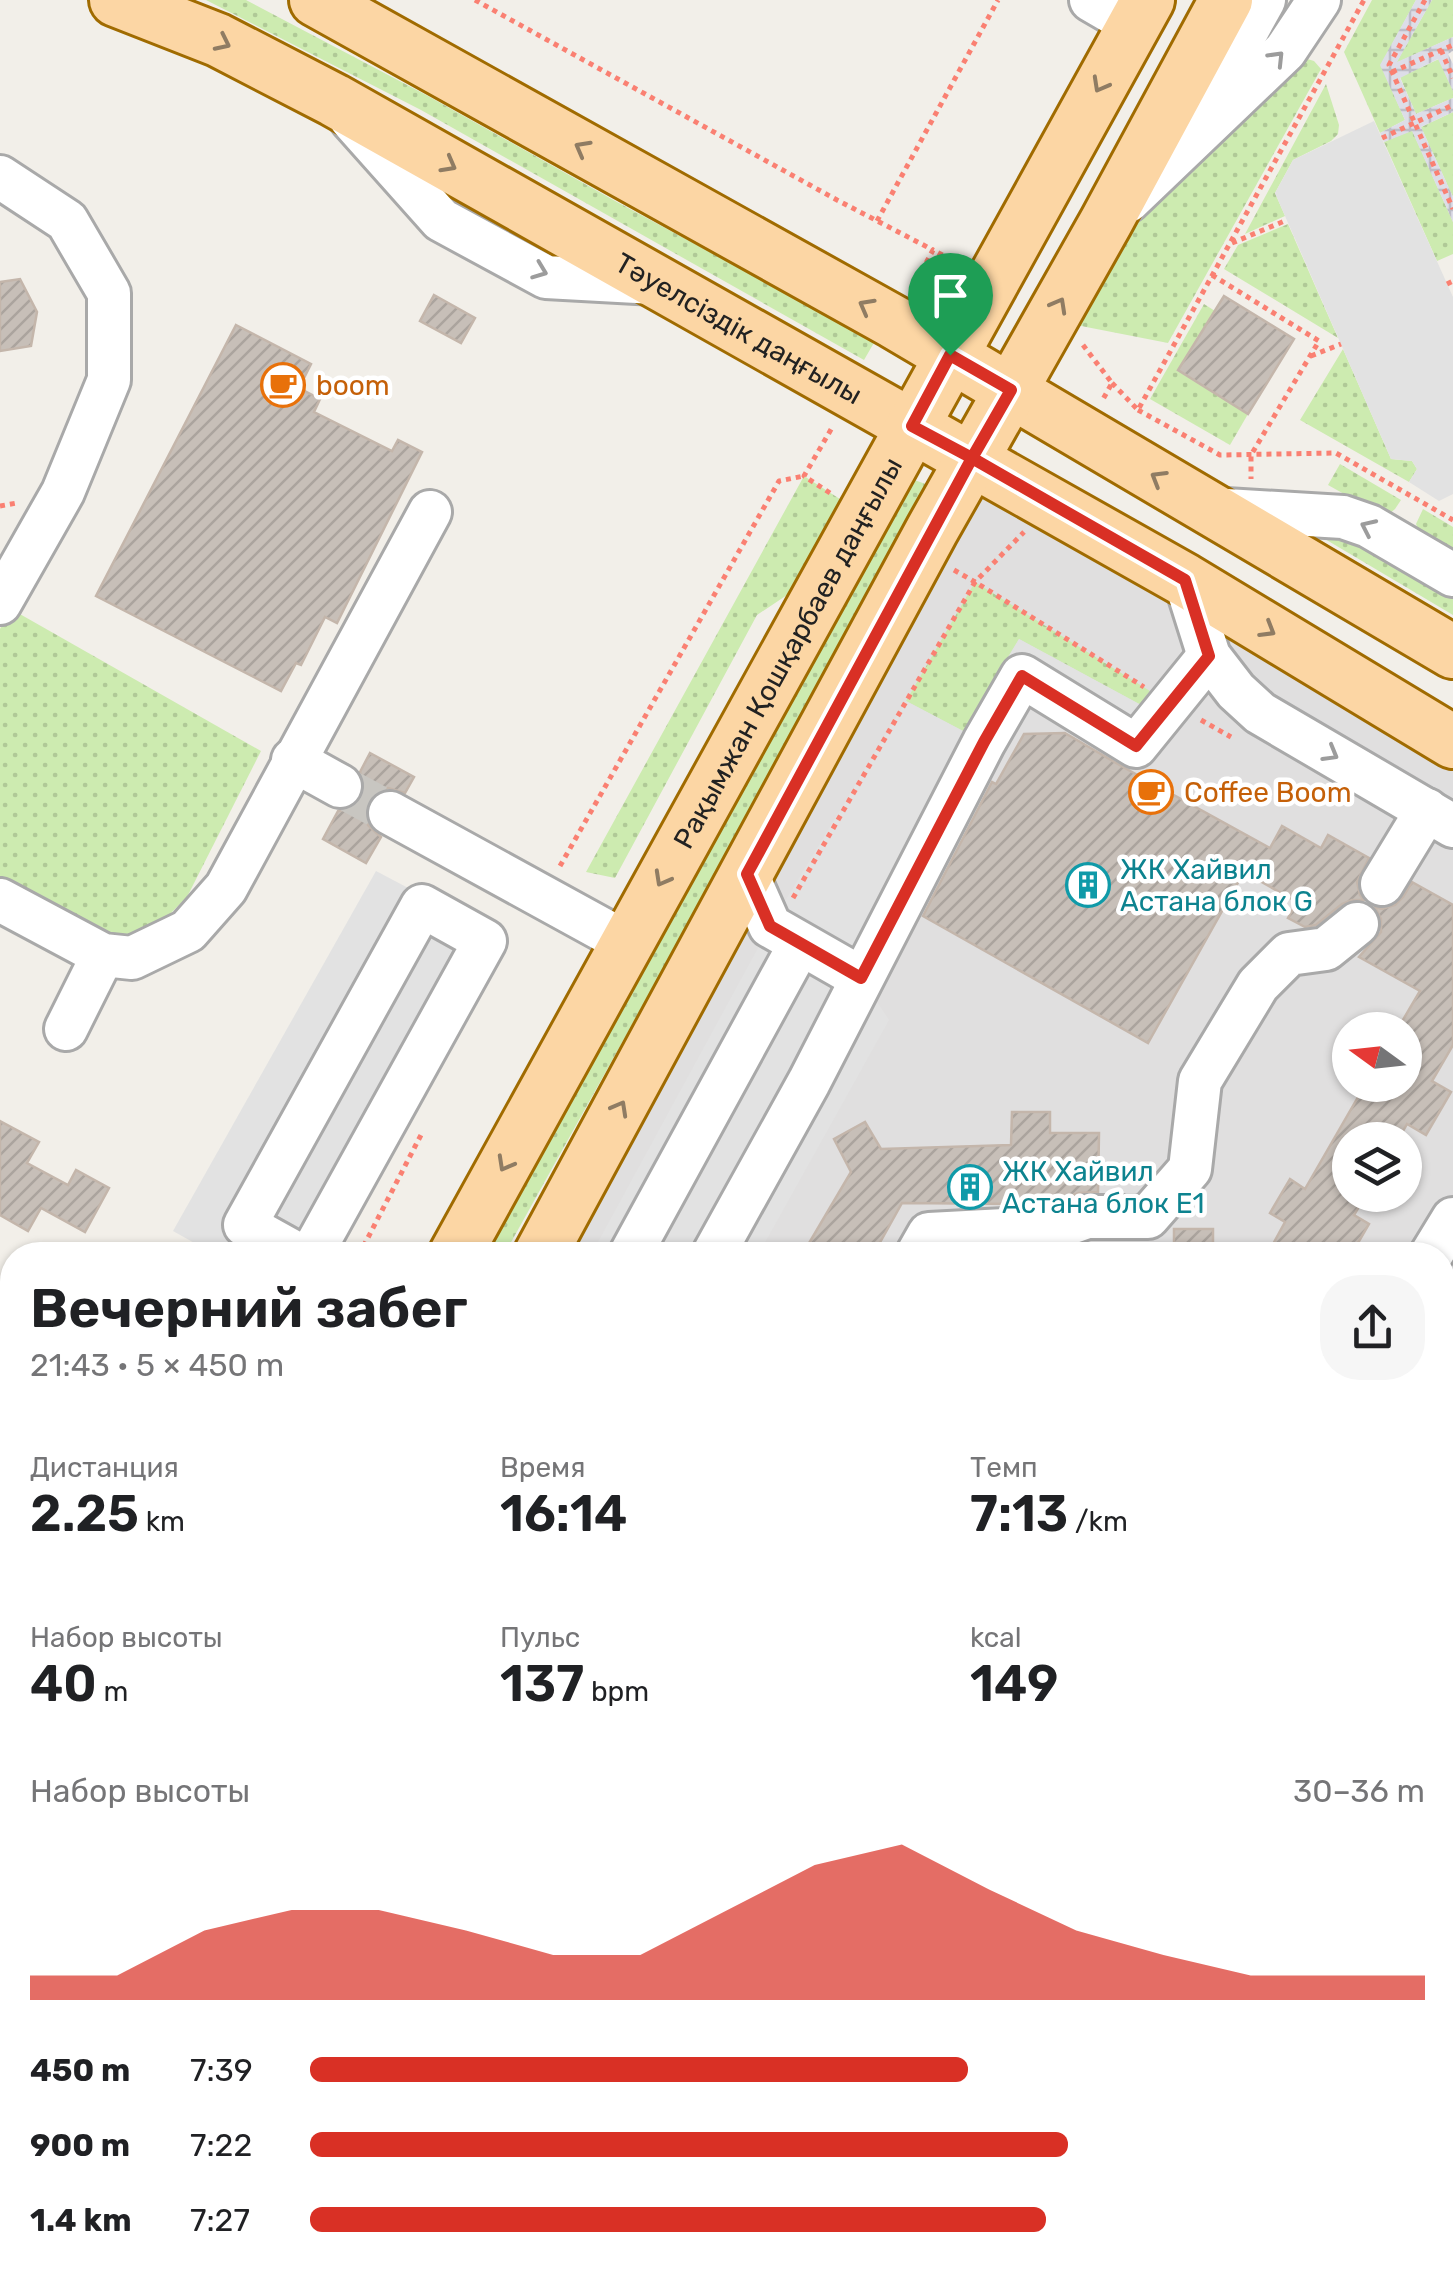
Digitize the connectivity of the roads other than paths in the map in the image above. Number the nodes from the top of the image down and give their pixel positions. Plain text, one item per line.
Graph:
1 (116, 0) edge
2 (316, 0) edge
3 (1226, 0) edge
4 (1264, 0) edge
5 (1319, 0) edge
6 (1127, 6) edge
7 (1181, 150) junction
8 (0, 178) edge
9 (1106, 222) junction
10 (950, 355) junction
11 (1011, 390) junction
12 (912, 426) junction
13 (972, 458) junction
14 (1229, 510) junction
15 (430, 512) dead end
16 (1453, 575) edge
17 (1185, 580) junction
18 (0, 603) edge
19 (1453, 652) edge
20 (1209, 656) junction
21 (1453, 742) edge
22 (293, 760) junction
23 (340, 786) tunnel mouth
24 (390, 812) tunnel mouth
25 (1440, 818) edge
26 (499, 873) junction
27 (747, 874) junction
28 (1382, 884) dead end
29 (0, 900) edge
30 (1356, 924) dead end
31 (470, 932) junction
32 (626, 944) junction
33 (800, 944) junction
34 (103, 955) junction
35 (861, 978) junction
36 (66, 1030) dead end
37 (1453, 1219) edge
38 (275, 1242) edge
39 (319, 1242) edge
40 (462, 1242) edge
41 (547, 1242) edge
42 (637, 1242) edge
43 (720, 1242) edge
44 (924, 1242) edge
45 (1439, 1242) edge

1 -> 12 main road, Тәуелсіздік даңғылы
10 -> 2 main road
3 - 9 main road
4 - 7 street
7 -> 5 street
6 -> 10 main road, Рақымжан Қошқарбаев даңғылы
7 - 9 street
8 - 18 street
11 -> 9 main road
10 - 11 main road
10 - 12 main road, Рақымжан Қошқарбаев даңғылы
11 - 13 main road
14 -> 11 main road
12 - 13 main road, Тәуелсіздік даңғылы
12 -> 32 main road, Рақымжан Қошқарбаев даңғылы
13 - 17 main road, Тәуелсіздік даңғылы
13 - 27 main road
16 -> 14 street
14 - 19 main road
15 - 22 street
17 - 20 street
17 -> 21 main road, Тәуелсіздік даңғылы
20 -> 25 street
20 - 35 street
22 - 23 street
22 - 34 street
24 - 26 street
25 - 28 street
26 - 31 street
26 - 32 street
27 - 33 street
41 -> 27 main road
29 - 34 street
30 - 44 street
31 - 38 street
31 - 39 street
32 -> 40 main road, Рақымжан Қошқарбаев даңғылы
33 - 35 street
33 - 42 street
34 - 36 street
35 - 43 street
37 - 45 street

